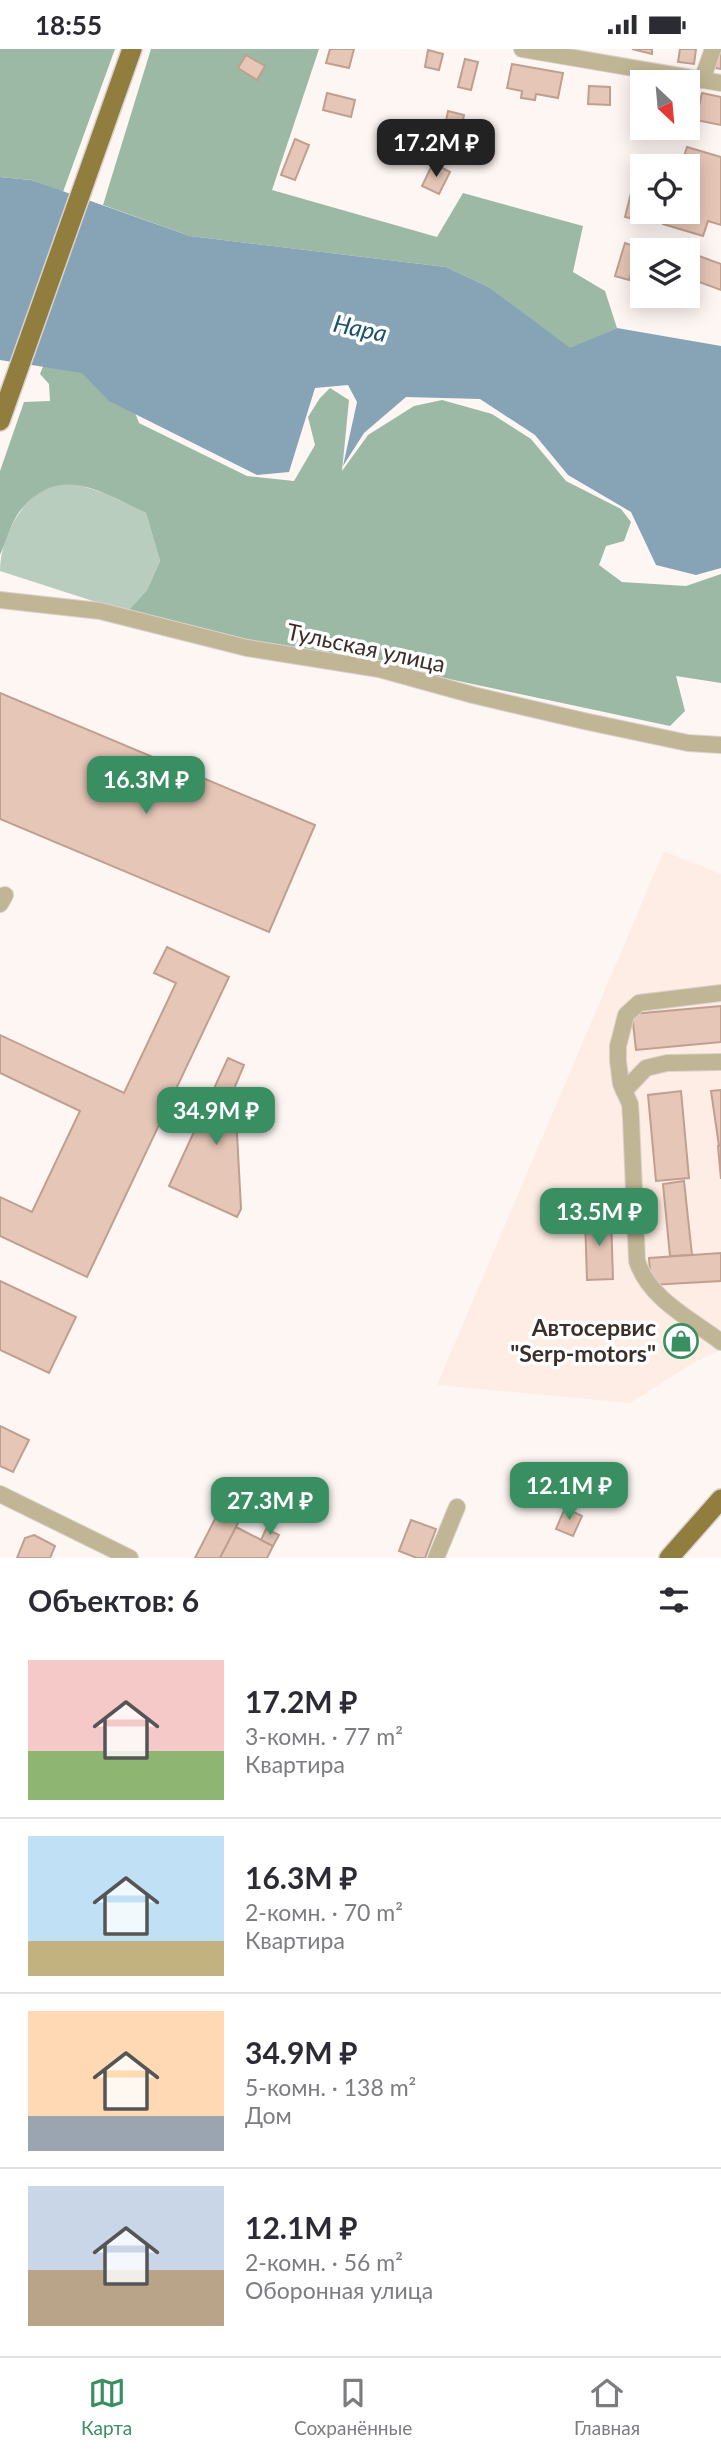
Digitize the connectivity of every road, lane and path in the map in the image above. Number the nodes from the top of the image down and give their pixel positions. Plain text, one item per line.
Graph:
1 (132, 49) edge
2 (522, 49) edge
3 (713, 49) edge
4 (702, 80) junction
5 (721, 83) edge
6 (0, 421) edge
7 (0, 600) edge
8 (721, 745) edge
9 (721, 993) edge
10 (721, 1062) edge
11 (624, 1091) junction
12 (721, 1342) edge
13 (721, 1499) edge
14 (2, 1500) edge
15 (457, 1507) dead end
16 (671, 1557) edge
17 (130, 1558) edge
18 (436, 1558) edge

1 - 6 main road
2 - 4 street
3 - 4 street
4 - 5 street
7 - 8 street, Тульская улица
9 - 11 street
10 - 11 street
11 - 12 street
13 - 16 main road
14 - 17 street
15 - 18 street

